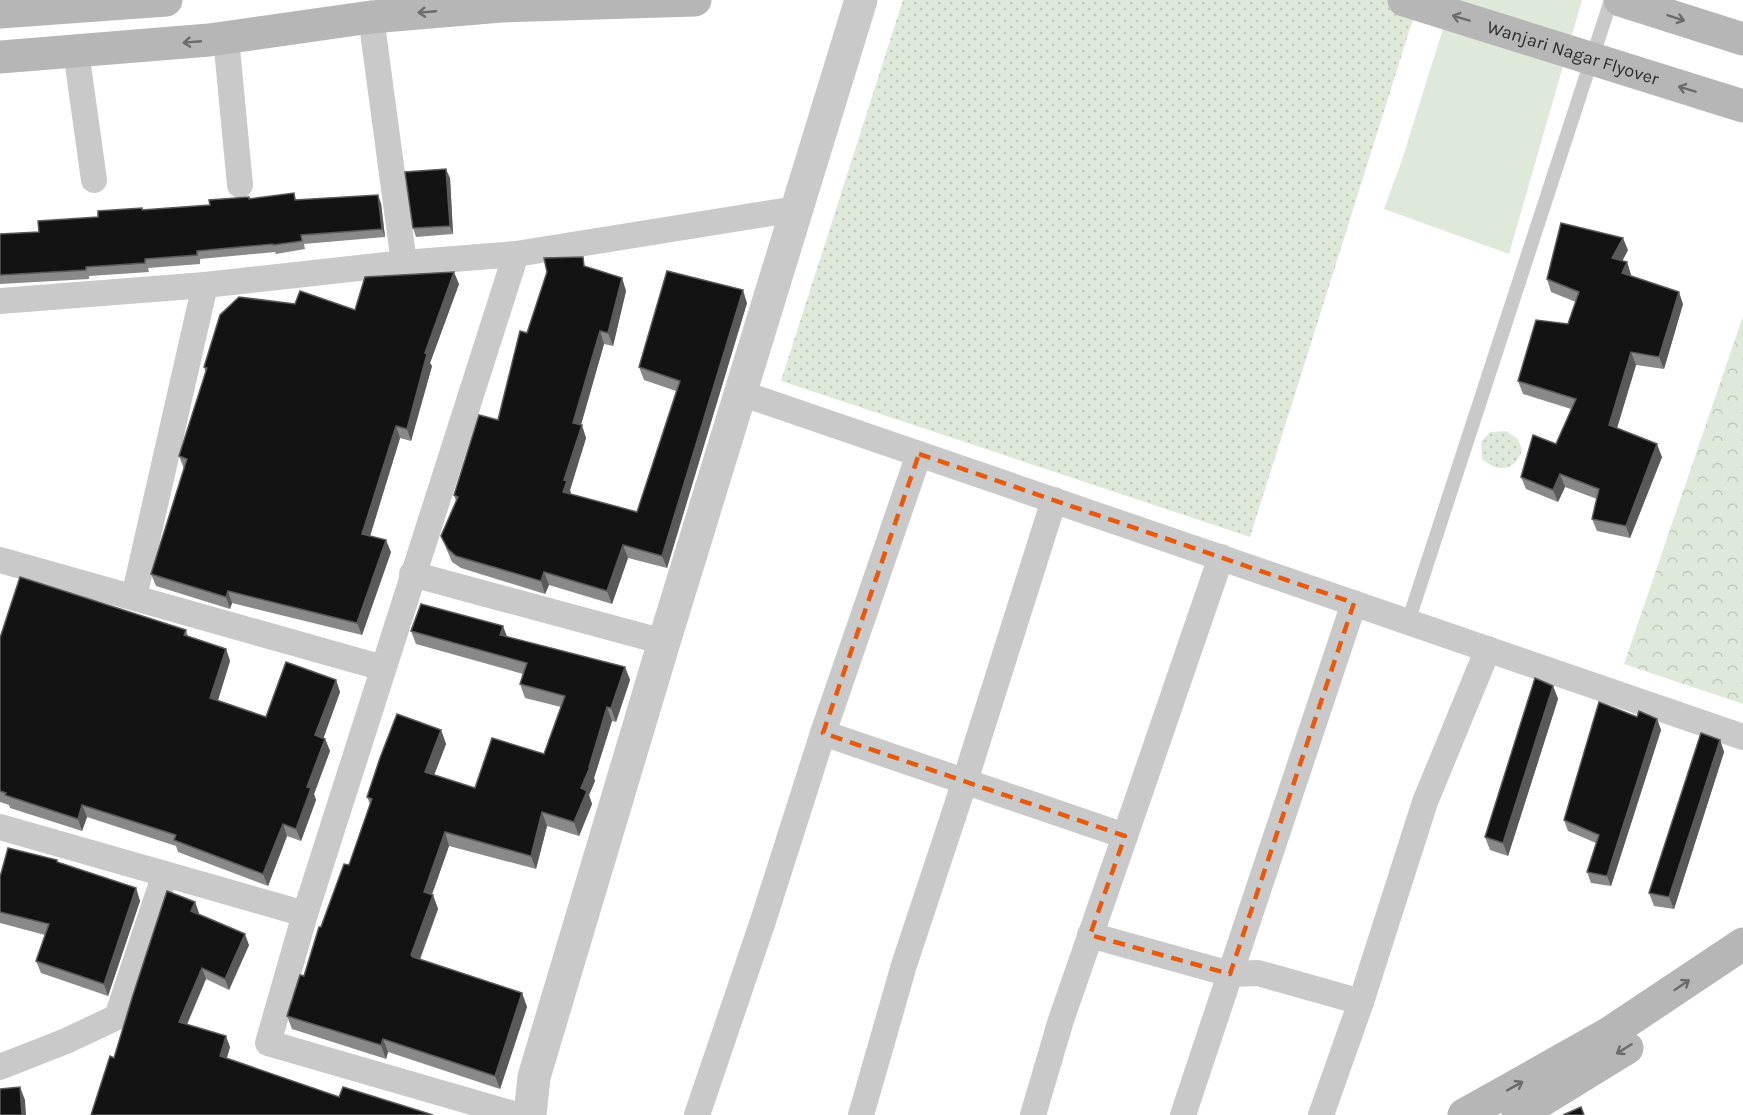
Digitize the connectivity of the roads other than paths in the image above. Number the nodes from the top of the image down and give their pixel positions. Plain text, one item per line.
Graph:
1 (166, 0) edge
2 (695, 0) edge
3 (861, 0) edge
4 (1404, 0) edge
5 (1611, 0) edge
6 (1620, 0) edge
7 (0, 12) edge
8 (371, 17) junction
9 (226, 38) junction
10 (1743, 39) edge
11 (76, 51) junction
12 (0, 57) edge
13 (1743, 106) edge
14 (94, 180) dead end
15 (240, 185) dead end
16 (796, 209) junction
17 (516, 254) junction
18 (404, 263) junction
19 (205, 285) junction
20 (0, 301) edge
21 (741, 393) junction
22 (919, 454) junction
23 (1054, 501) junction
24 (1221, 557) junction
25 (0, 560) edge
26 (412, 574) junction
27 (134, 597) junction
28 (1354, 603) junction
29 (1408, 622) junction
30 (664, 642) junction
31 (1488, 650) junction
32 (383, 669) junction
33 (823, 733) junction
34 (1743, 737) edge
35 (965, 782) junction
36 (0, 827) edge
37 (1125, 836) junction
38 (165, 874) junction
39 (305, 914) junction
40 (1090, 935) junction
41 (1743, 944) edge
42 (1743, 970) edge
43 (1230, 974) junction
44 (1361, 1002) junction
45 (0, 1067) edge
46 (517, 1115) edge
47 (530, 1115) edge
48 (697, 1115) edge
49 (861, 1115) edge
50 (1033, 1115) edge
51 (1183, 1115) edge
52 (1321, 1115) edge
53 (1464, 1115) edge
54 (1518, 1115) edge

1 - 7 main road
2 -> 8 main road
3 - 16 street
13 -> 4 main road, Wanjari Nagar Flyover, bridge
5 - 29 lane
6 -> 10 main road
8 - 9 main road
8 - 18 street
9 -> 11 main road
9 - 15 street
11 - 12 main road
11 - 14 street
16 - 17 street
16 - 21 street
17 - 18 street
17 - 26 street
18 - 19 street
19 - 20 street
19 - 27 street
21 - 22 street
21 - 30 street
22 - 23 street
22 - 33 street
23 - 24 street
23 - 35 street
24 - 28 street
24 - 37 street
25 - 27 street
26 - 30 street
26 - 32 street
27 - 32 street
28 - 29 street
28 - 43 street
29 - 31 street
30 - 47 street
31 - 34 street
31 - 44 street
32 - 39 street
33 - 35 street
33 - 48 street
35 - 37 street
35 - 49 street
36 - 38 street
37 - 40 street
38 - 39 street
38 - 45 street
39 - 46 street
40 - 43 street
40 - 50 street
53 -> 41 main road
42 -> 54 main road
43 - 44 street
43 - 51 street
44 - 52 street

